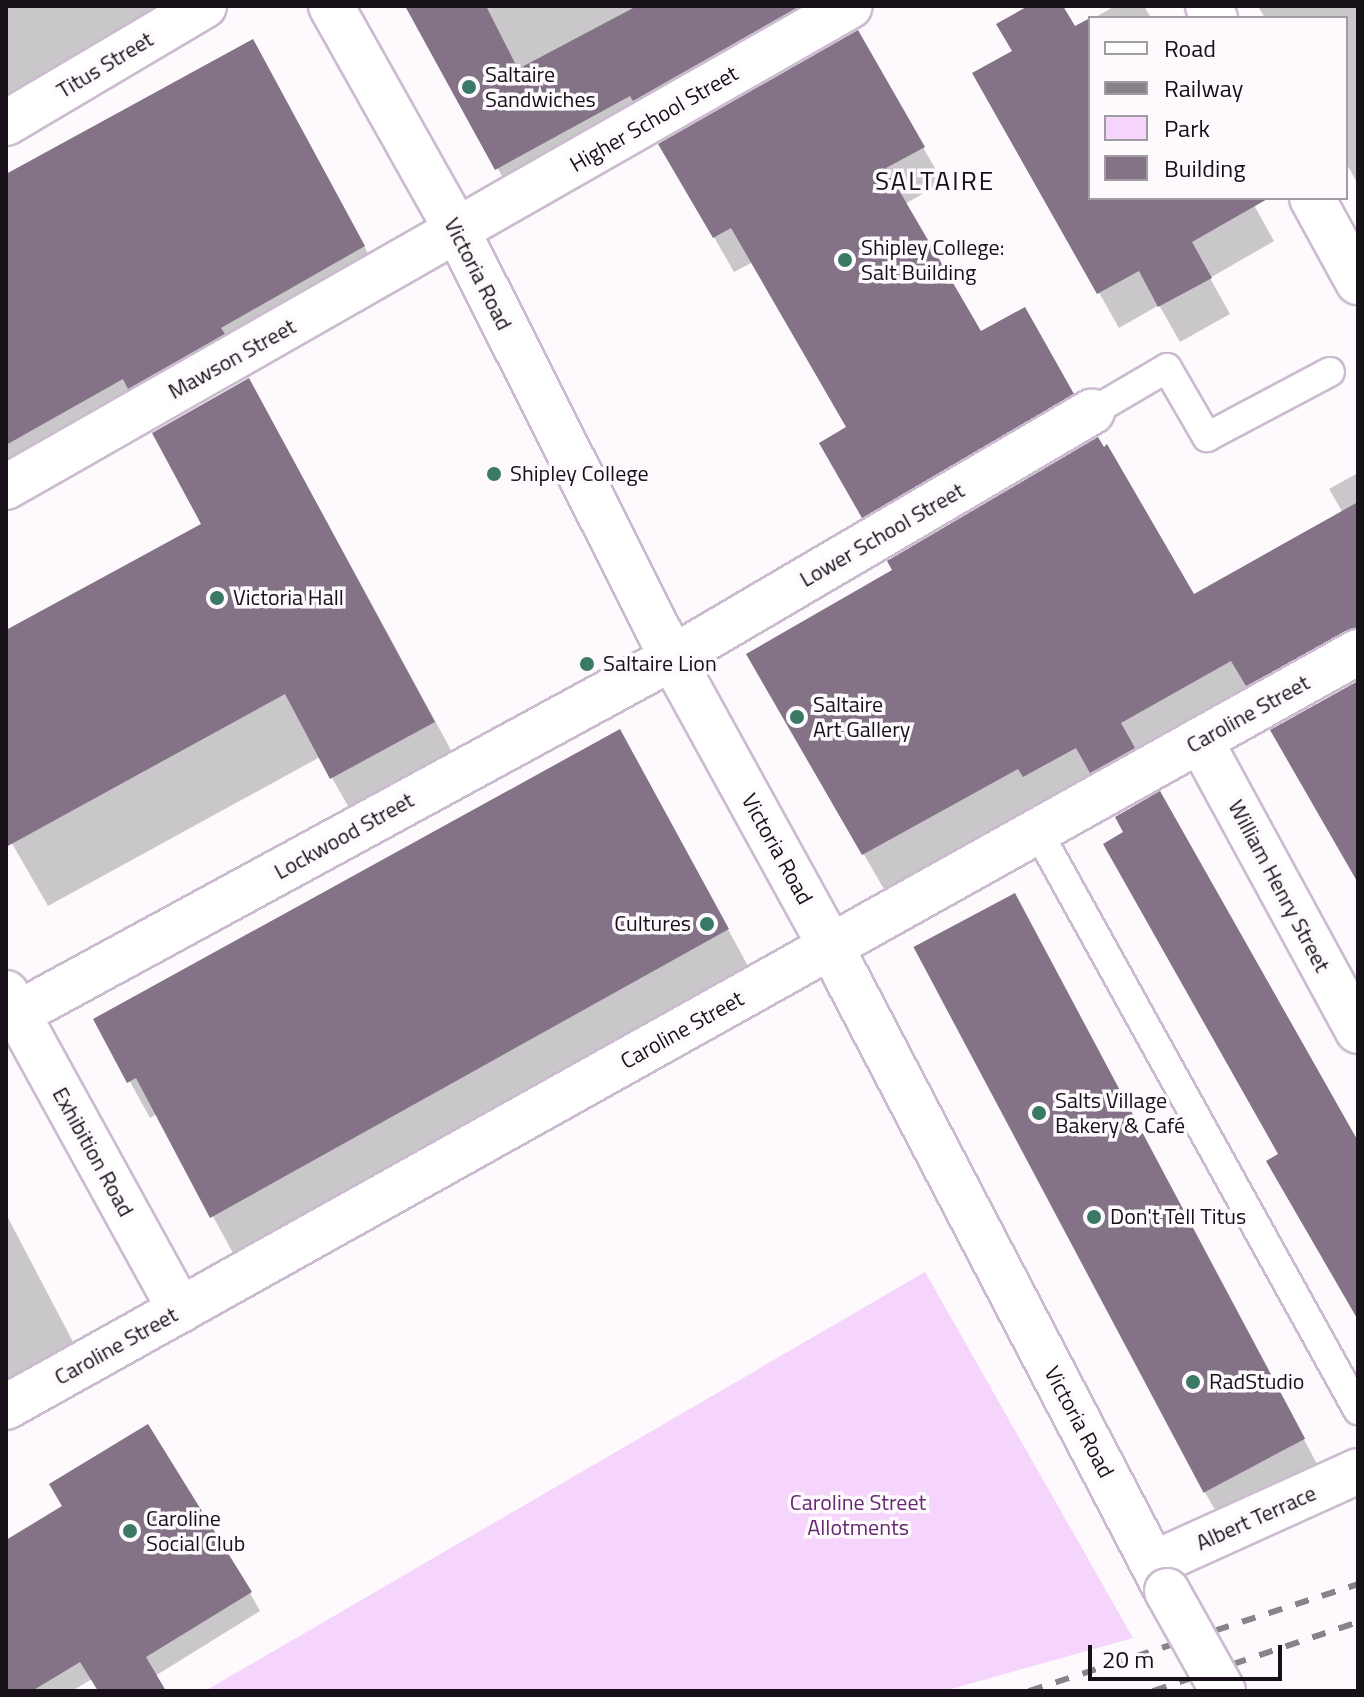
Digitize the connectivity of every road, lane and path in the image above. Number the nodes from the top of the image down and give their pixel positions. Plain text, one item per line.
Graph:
1 (204, 6) edge
2 (331, 6) edge
3 (850, 6) edge
4 (6, 123) edge
5 (1313, 200) edge
6 (458, 232) junction
7 (1358, 282) edge
8 (1330, 372) dead end
9 (1092, 412) joint
10 (6, 487) edge
11 (672, 658) junction
12 (1354, 664) edge
13 (1200, 740) junction
14 (1038, 832) junction
15 (831, 947) junction
16 (10, 1009) edge
17 (1358, 1031) edge
18 (180, 1310) junction
19 (6, 1407) edge
20 (1358, 1410) edge
21 (1358, 1471) edge
22 (1160, 1577) junction
23 (1223, 1691) edge

1 - 4 street, Titus Street
2 - 6 street, Victoria Road
3 - 6 street, Higher School Street
5 - 7 street
6 - 10 street, Mawson Street
6 - 11 street, Victoria Road
8 - 9 lane
9 - 11 street, Lower School Street
11 - 15 street, Victoria Road
11 - 16 street, Lockwood Street
12 - 13 street, Caroline Street
13 - 14 street, Caroline Street
13 - 17 street, William Henry Street
14 - 15 street, Caroline Street
14 - 20 lane
15 - 18 street, Caroline Street
15 - 22 street, Victoria Road
16 - 18 street, Exhibition Road
18 - 19 street, Caroline Street
21 - 22 street, Albert Terrace
22 - 23 street, Victoria Road, bridge

